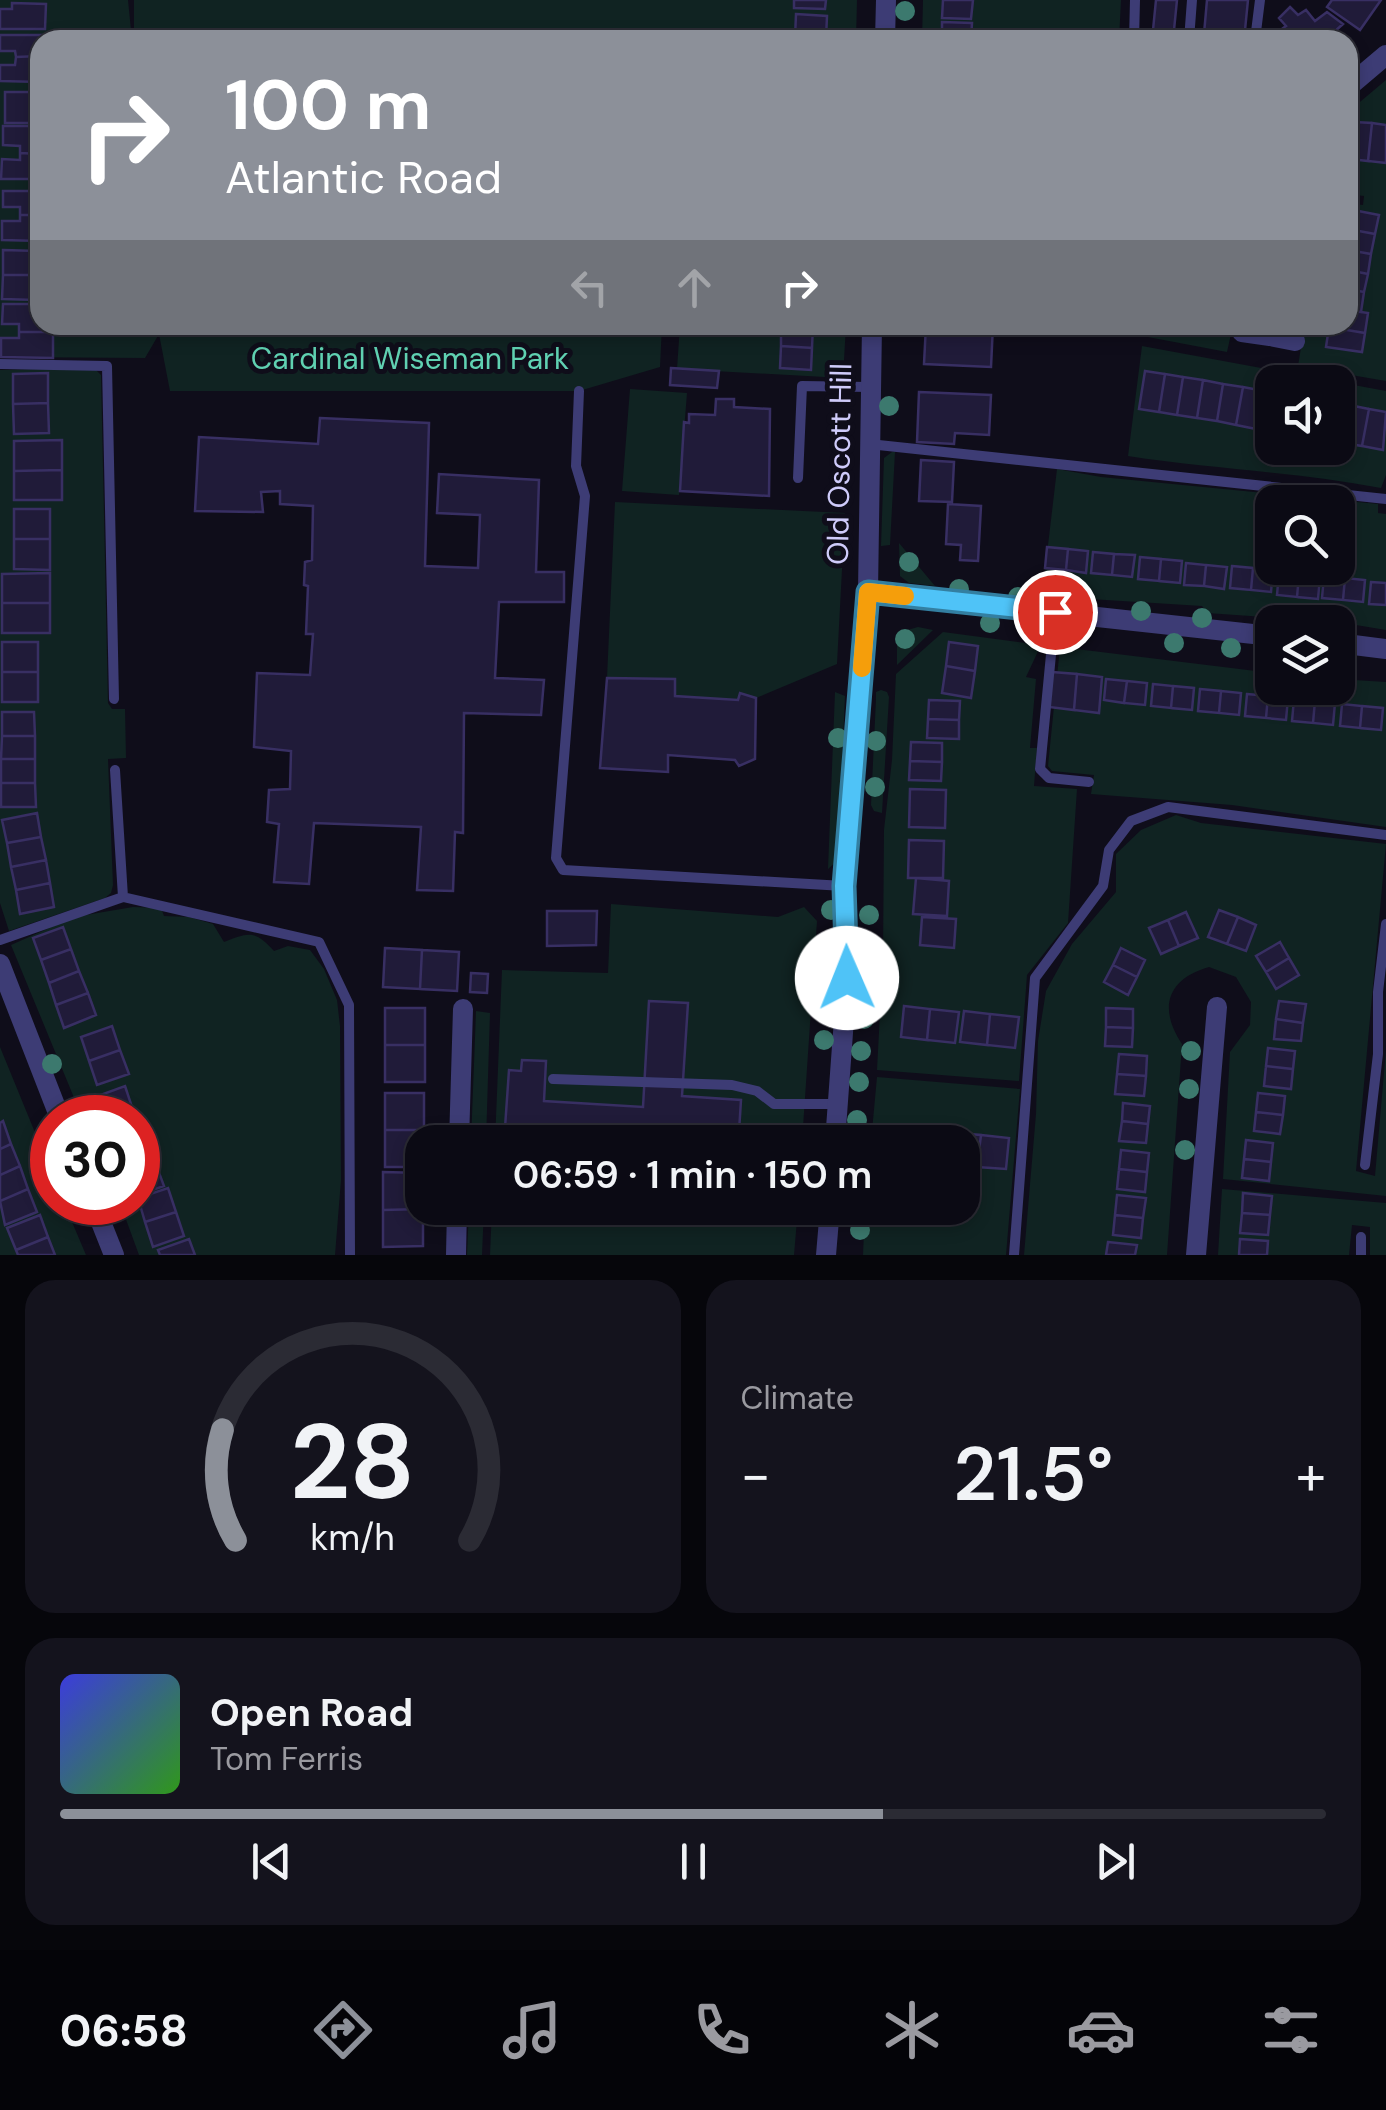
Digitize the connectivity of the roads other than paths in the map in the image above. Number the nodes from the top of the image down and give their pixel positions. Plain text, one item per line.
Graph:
1 (886, 0) edge
2 (1136, 0) edge
3 (1192, 0) edge
4 (1260, 0) edge
5 (884, 30) edge
6 (1134, 30) edge
7 (1190, 30) edge
8 (1256, 30) edge
9 (1386, 54) edge
10 (1358, 77) edge
11 (872, 335) edge
12 (1280, 335) edge
13 (1295, 341) dead end
14 (0, 364) edge
15 (870, 387) junction
16 (579, 391) dead end
17 (868, 444) junction
18 (798, 478) dead end
19 (1386, 499) edge
20 (868, 592) junction
21 (1055, 612) junction
22 (1255, 634) edge
23 (1355, 645) edge
24 (1386, 649) edge
25 (114, 699) dead end
26 (114, 770) dead end
27 (1089, 782) dead end
28 (1386, 835) edge
29 (844, 886) junction
30 (123, 897) junction
31 (1386, 924) edge
32 (0, 940) edge
33 (0, 964) edge
34 (1216, 1007) dead end
35 (463, 1009) dead end
36 (553, 1079) dead end
37 (51, 1095) edge
38 (838, 1104) junction
39 (460, 1125) edge
40 (836, 1125) edge
41 (1364, 1165) dead end
42 (102, 1225) edge
43 (457, 1225) edge
44 (829, 1225) edge
45 (1362, 1236) dead end
46 (114, 1255) edge
47 (350, 1255) edge
48 (456, 1255) edge
49 (826, 1255) edge
50 (1014, 1255) edge
51 (1196, 1255) edge
52 (1360, 1255) edge

1 - 5 street
2 - 6 lane
3 - 7 lane
4 - 8 lane
9 - 10 street
11 - 15 street, Old Oscott Hill
12 - 13 street
14 - 25 lane
15 - 17 street, Old Oscott Hill
15 - 18 lane
16 - 29 lane
17 - 19 lane
17 - 20 street, Old Oscott Hill
20 - 21 street
20 - 29 street, Old Oscott Hill
21 - 22 street
21 - 27 lane
23 - 24 street
26 - 30 lane
28 - 50 lane
29 - 38 street, Old Oscott Hill
30 - 32 lane
30 - 47 lane
31 - 41 lane
33 - 37 street
34 - 51 street
35 - 39 street
36 - 38 lane
38 - 40 street, Old Oscott Hill
42 - 46 street
43 - 48 street
44 - 49 street
45 - 52 lane

